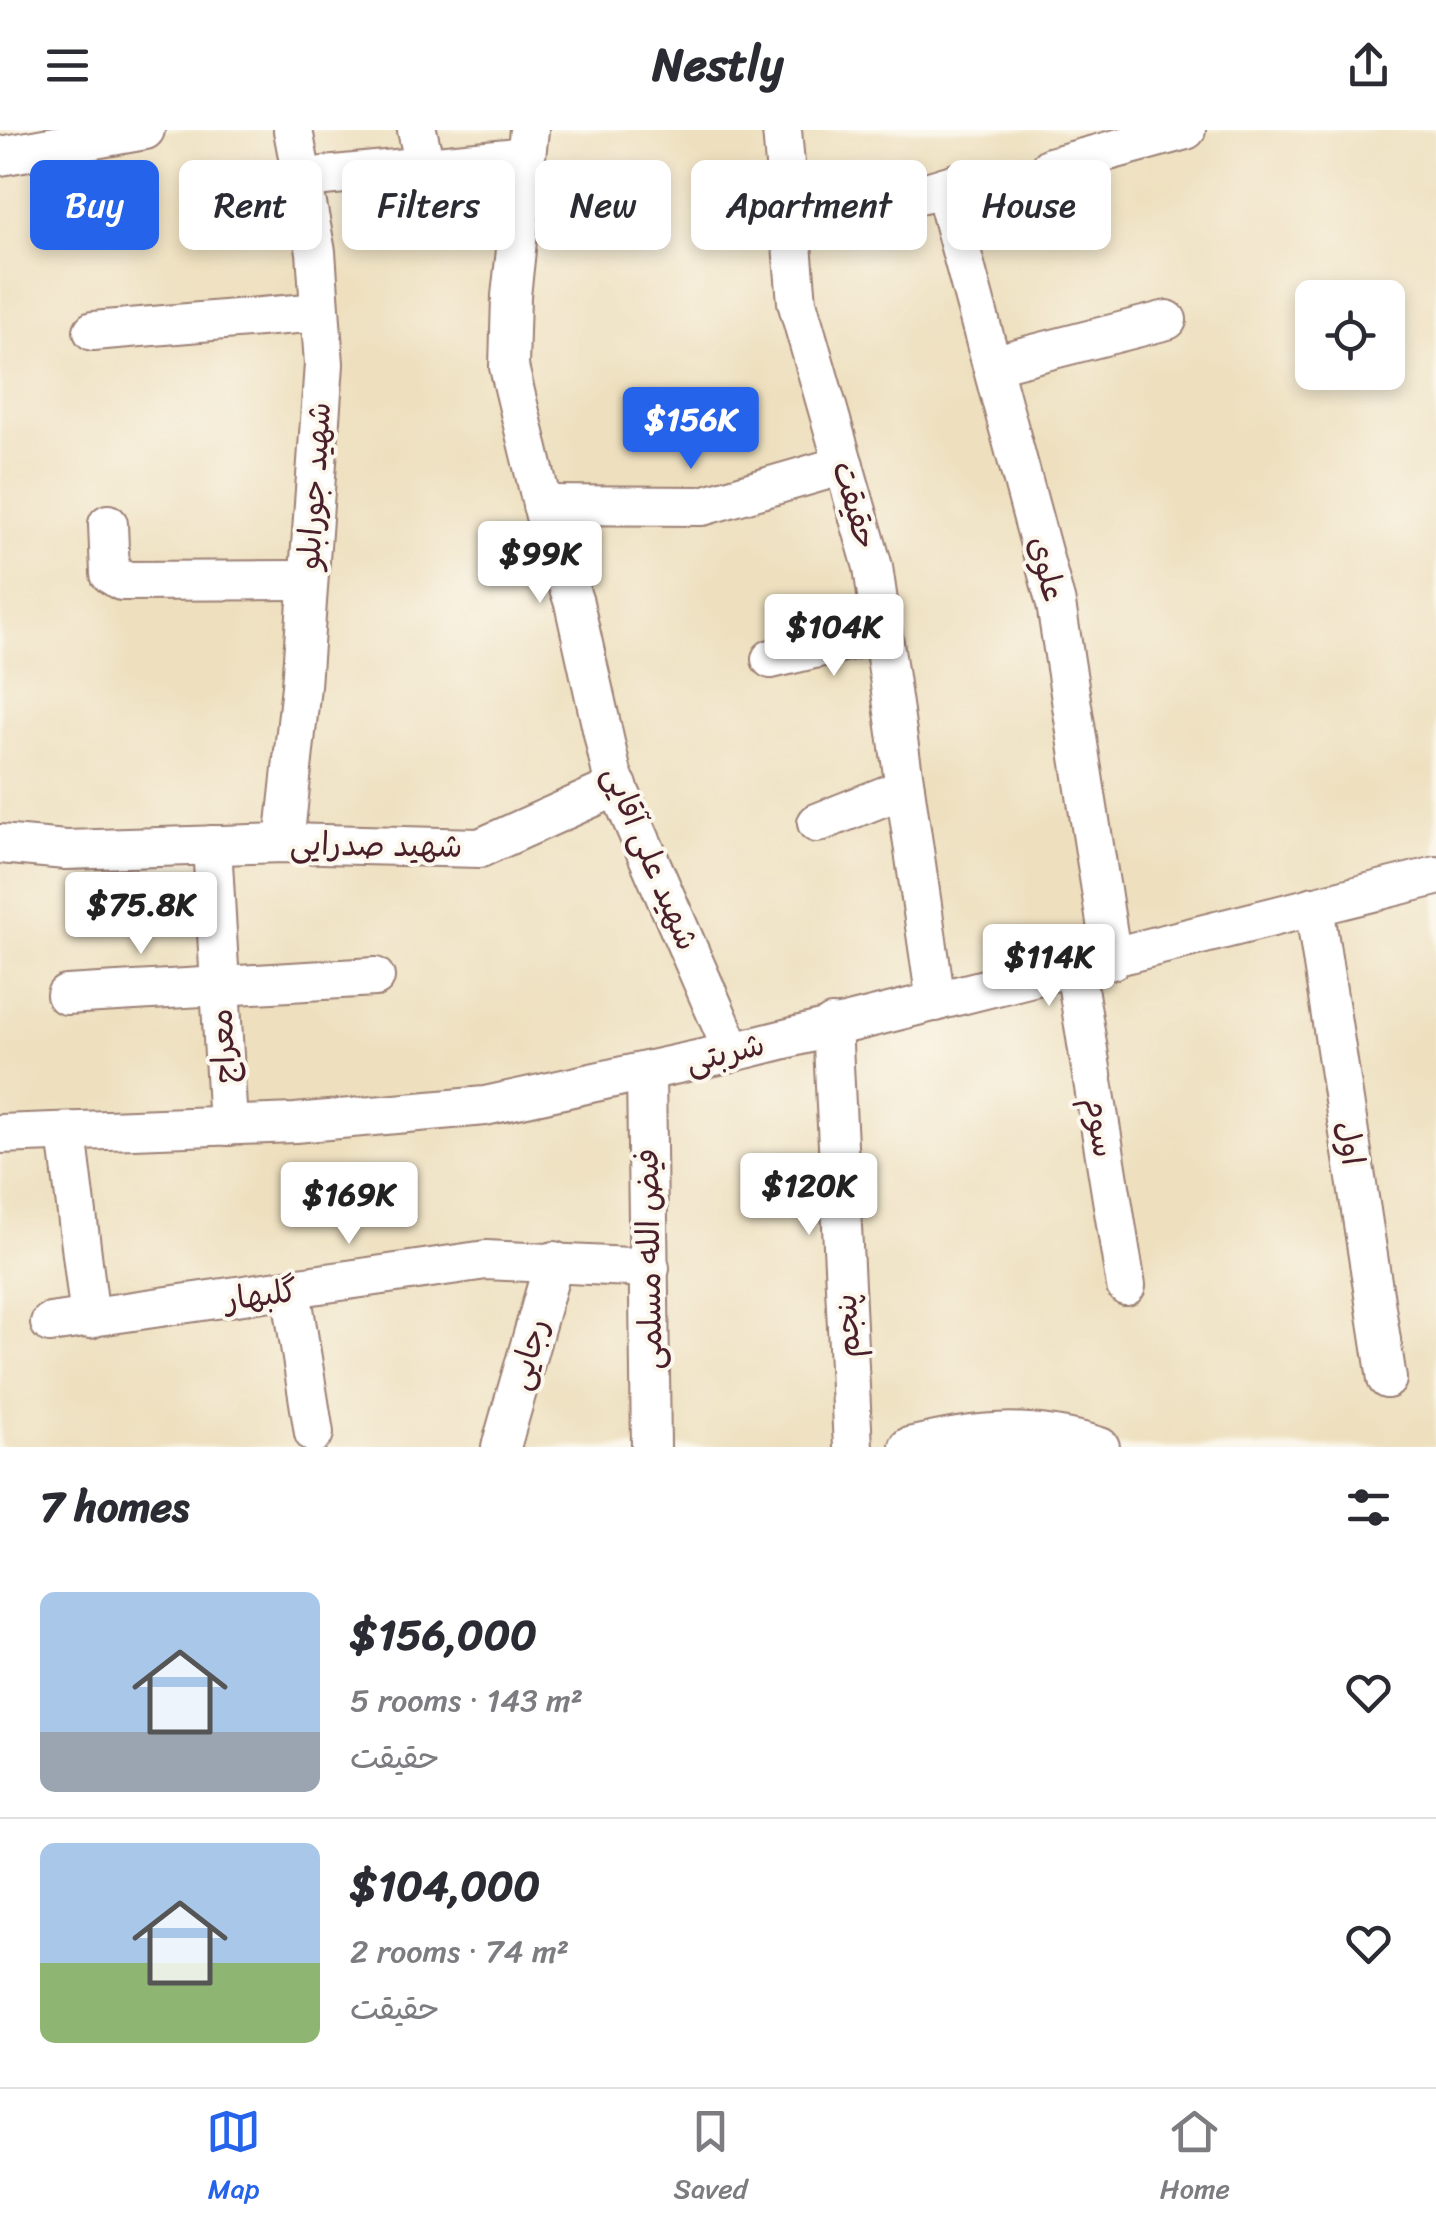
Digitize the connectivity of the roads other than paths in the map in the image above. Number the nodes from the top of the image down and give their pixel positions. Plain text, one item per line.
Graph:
1 (145, 130) edge
2 (294, 130) edge
3 (782, 130) edge
4 (1186, 130) edge
5 (527, 143) edge
6 (421, 148) edge
7 (0, 156) edge
8 (300, 160) edge
9 (785, 160) edge
10 (1076, 160) edge
11 (322, 173) edge
12 (927, 192) edge
13 (313, 250) edge
14 (792, 250) edge
15 (320, 312) junction
16 (1167, 320) dead end
17 (93, 331) dead end
18 (995, 364) junction
19 (844, 465) junction
20 (542, 505) junction
21 (108, 524) dead end
22 (306, 580) junction
23 (882, 633) junction
24 (771, 659) dead end
25 (618, 786) junction
26 (905, 788) junction
27 (817, 823) dead end
28 (284, 842) junction
29 (0, 844) edge
30 (212, 845) junction
31 (1436, 876) edge
32 (1314, 906) junction
33 (1112, 960) junction
34 (1075, 968) junction
35 (376, 977) dead end
36 (220, 986) junction
37 (66, 995) dead end
38 (936, 1002) junction
39 (832, 1025) junction
40 (733, 1052) junction
41 (646, 1072) junction
42 (228, 1126) junction
43 (67, 1133) junction
44 (0, 1134) edge
45 (554, 1262) junction
46 (650, 1268) junction
47 (1126, 1286) dead end
48 (291, 1290) junction
49 (90, 1319) junction
50 (50, 1323) dead end
51 (1387, 1379) dead end
52 (314, 1433) dead end
53 (1086, 1445) edge
54 (501, 1447) edge
55 (651, 1447) edge
56 (853, 1447) edge
57 (910, 1447) edge

1 - 7 street
2 - 8 street, شهید جورابلو
3 - 9 street, حقیقت
4 - 10 street
5 - 6 street
5 - 20 street, شهید علی آقایی
6 - 11 street
12 - 18 street, علوی
13 - 15 street, شهید جورابلو
14 - 19 street, حقیقت
15 - 17 street
15 - 22 street, شهید جورابلو
16 - 18 street
18 - 33 street, علوی
19 - 20 street
19 - 23 street, حقیقت
20 - 25 street, شهید علی آقایی
21 - 22 street
22 - 28 street, شهید جورابلو
23 - 24 street
23 - 26 street, حقیقت
25 - 28 street, شهید صدرایی
25 - 40 street, شهید علی آقایی
26 - 27 street
26 - 38 street, حقیقت
28 - 30 street, شهید صدرایی
29 - 30 street, شهید صدرایی
30 - 36 street, معراج
31 - 32 street, شربتی
32 - 33 street, شربتی
32 - 51 street, اول
33 - 34 street, شربتی
34 - 38 street, شربتی
34 - 47 street, سوم
35 - 36 street
36 - 37 street
36 - 42 street, معراج
38 - 39 street, شربتی
39 - 40 street, شربتی
39 - 56 street, پنجم
40 - 41 street, شربتی
41 - 42 street, شربتی
41 - 46 street, فیض الله مسلمی
42 - 43 street, شربتی
43 - 44 street, شربتی
43 - 49 street
45 - 46 street, گلبهار
45 - 48 street, گلبهار
45 - 54 street, رجایی
46 - 55 street, فیض الله مسلمی
48 - 49 street, گلبهار
48 - 52 street
49 - 50 street, گلبهار
53 - 57 street

